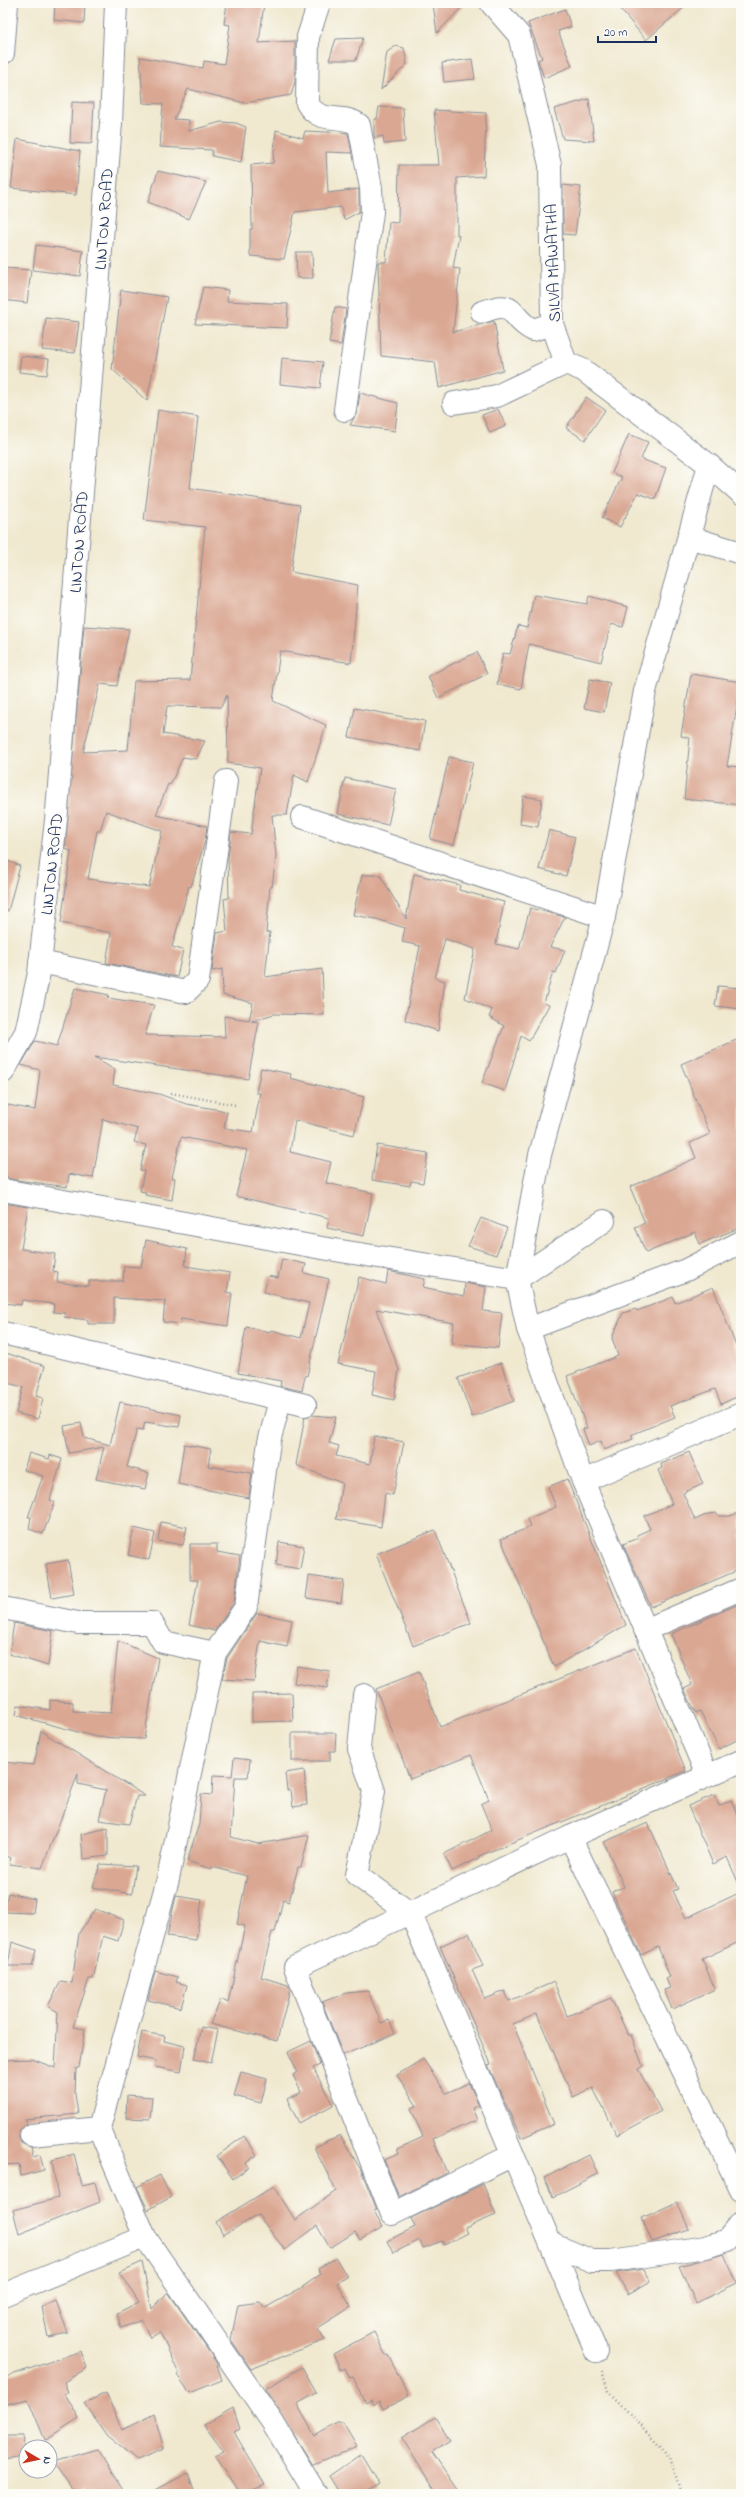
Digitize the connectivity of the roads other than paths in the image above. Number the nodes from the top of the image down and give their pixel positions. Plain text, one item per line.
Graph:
1 (7, 3) edge
2 (116, 3) edge
3 (319, 3) edge
4 (491, 3) edge
5 (3, 53) edge
6 (482, 312) dead end
7 (552, 324) junction
8 (566, 363) junction
9 (454, 403) dead end
10 (344, 410) dead end
11 (709, 465) junction
12 (741, 493) edge
13 (689, 537) junction
14 (741, 553) edge
15 (226, 781) dead end
16 (302, 817) dead end
17 (604, 917) junction
18 (40, 962) junction
19 (3, 1072) edge
20 (3, 1190) edge
21 (604, 1221) dead end
22 (741, 1242) edge
23 (517, 1279) junction
24 (528, 1329) junction
25 (3, 1333) edge
26 (280, 1400) junction
27 (304, 1406) dead end
28 (741, 1414) edge
29 (583, 1481) junction
30 (741, 1589) edge
31 (3, 1608) edge
32 (645, 1630) junction
33 (215, 1653) junction
34 (364, 1695) dead end
35 (741, 1761) edge
36 (707, 1776) junction
37 (570, 1837) junction
38 (411, 1914) junction
39 (99, 2128) junction
40 (31, 2135) dead end
41 (513, 2155) junction
42 (741, 2190) edge
43 (741, 2223) edge
44 (145, 2237) junction
45 (551, 2244) junction
46 (3, 2295) edge
47 (596, 2351) road end
48 (316, 2494) edge

1 - 5 street
2 - 18 street, LINTON ROAD
3 - 10 street
4 - 7 street, SILVA MAWATHA
6 - 7 street
7 - 8 street, SILVA MAWATHA
8 - 9 street
8 - 11 street
11 - 12 street
11 - 13 street
13 - 14 street
13 - 17 street
15 - 18 street
16 - 17 street
17 - 23 street
18 - 19 street, LINTON ROAD
20 - 23 street
21 - 23 street
22 - 24 street
23 - 24 street
24 - 29 street
25 - 26 street
26 - 27 street
26 - 33 street
28 - 29 street
29 - 32 street
30 - 32 street
31 - 33 street
32 - 36 street
33 - 39 street
34 - 38 street
35 - 36 street
36 - 37 street
37 - 38 street
37 - 42 street
38 - 41 street
38 - 41 street
39 - 40 street
39 - 44 street
41 - 45 street
43 - 45 street
44 - 46 street
44 - 48 street
45 - 47 street

